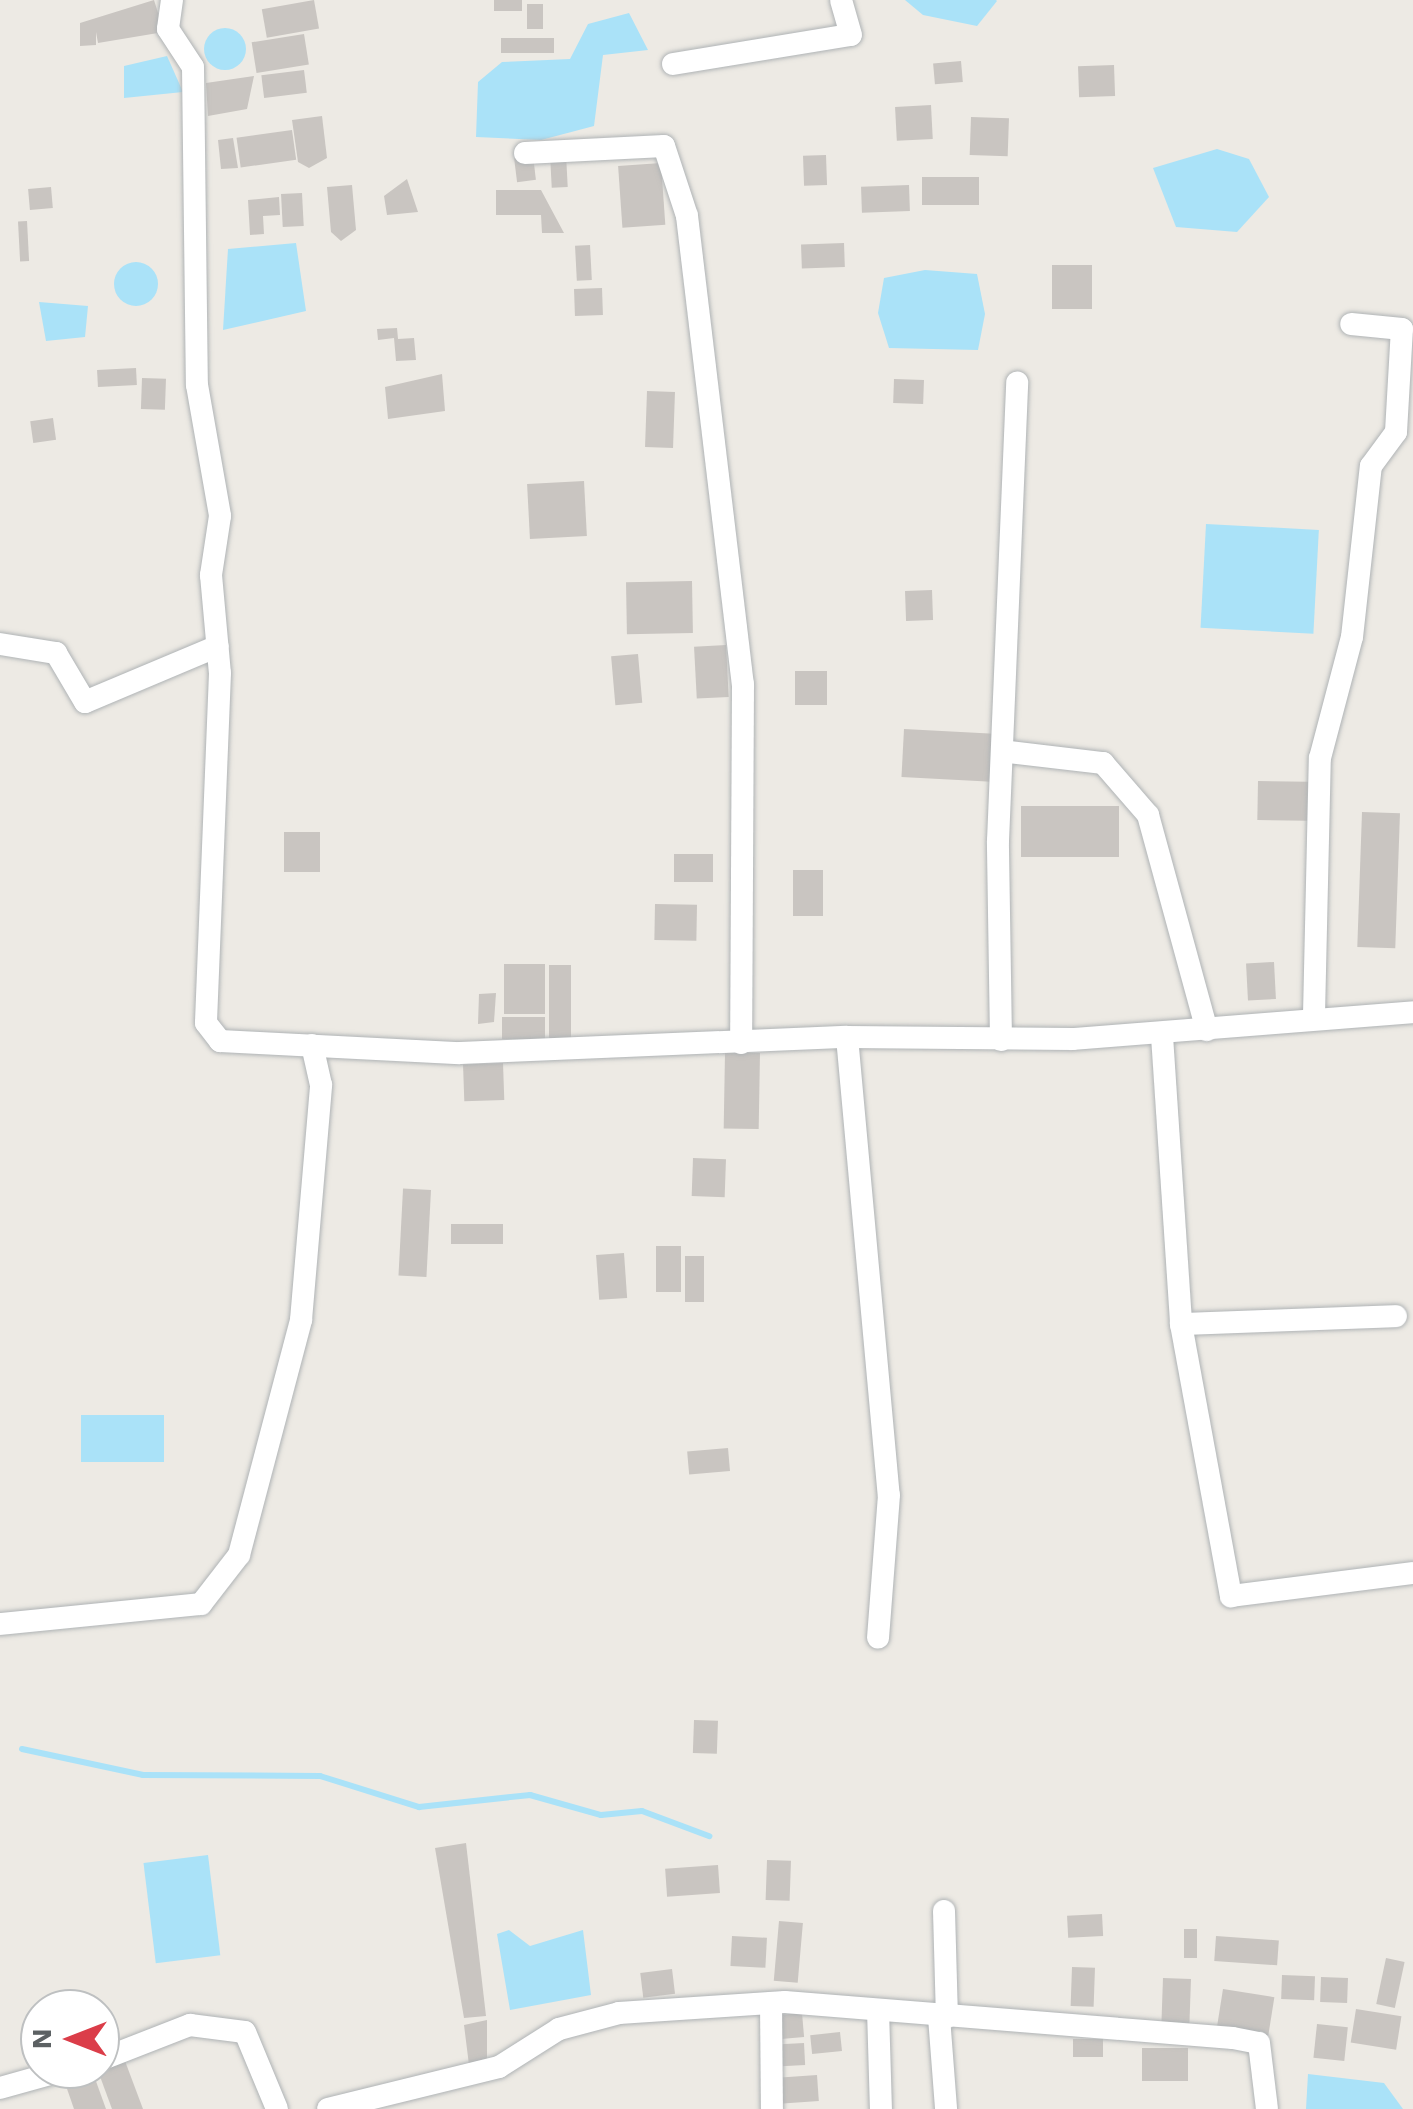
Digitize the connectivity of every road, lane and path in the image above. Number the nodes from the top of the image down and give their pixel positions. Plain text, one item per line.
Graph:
1 (172, 0) edge
2 (841, 0) edge
3 (673, 64) dead end
4 (525, 153) dead end
5 (1351, 324) dead end
6 (1017, 382) dead end
7 (0, 644) edge
8 (218, 646) junction
9 (1009, 752) junction
10 (1413, 1012) edge
11 (1314, 1015) junction
12 (1207, 1030) junction
13 (1162, 1036) junction
14 (847, 1037) junction
15 (1001, 1040) junction
16 (740, 1044) junction
17 (312, 1045) junction
18 (1396, 1316) dead end
19 (1181, 1324) junction
20 (1413, 1573) edge
21 (0, 1624) edge
22 (878, 1638) dead end
23 (944, 1911) dead end
24 (771, 2003) junction
25 (878, 2010) junction
26 (943, 2017) junction
27 (120, 2052) edge
28 (277, 2109) edge
29 (328, 2109) edge
30 (772, 2109) edge
31 (881, 2109) edge
32 (946, 2109) edge
33 (1268, 2109) edge

1 - 8 street
2 - 3 street
4 - 16 street
5 - 11 street
6 - 9 street
7 - 8 street
8 - 17 street
9 - 12 street
9 - 15 street
10 - 11 street
11 - 12 street
12 - 13 street
13 - 15 street
13 - 19 street
14 - 15 street
14 - 16 street
14 - 22 street
16 - 17 street
17 - 21 street
18 - 19 street
19 - 20 street
23 - 26 street
24 - 25 street
24 - 29 street
24 - 30 street
25 - 26 street
25 - 31 street
26 - 32 street
26 - 33 street
27 - 28 street

